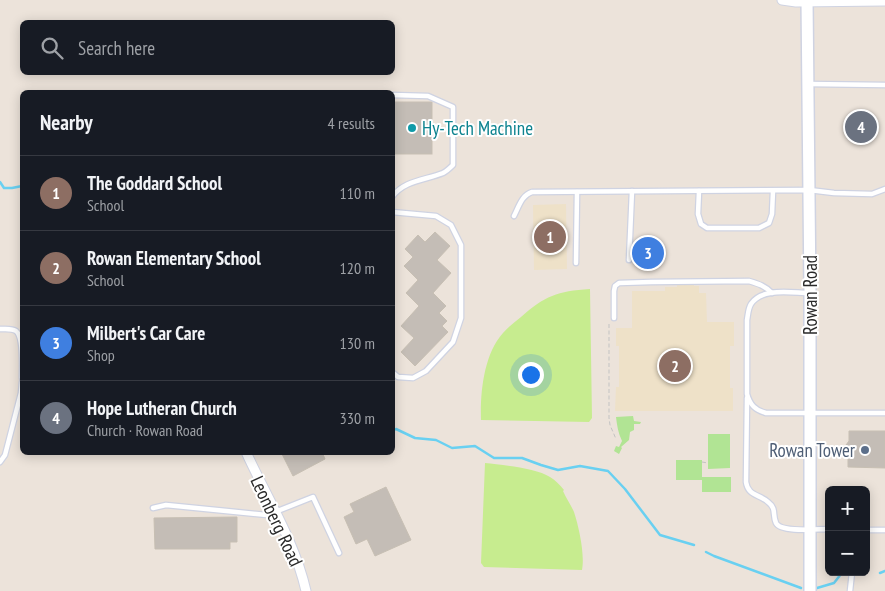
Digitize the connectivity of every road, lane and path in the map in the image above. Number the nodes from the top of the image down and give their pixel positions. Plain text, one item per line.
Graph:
1 (782, 0) edge
2 (807, 1) edge
3 (885, 1) edge
4 (808, 84) junction
5 (885, 85) edge
6 (395, 95) edge
7 (885, 189) edge
8 (809, 190) junction
9 (632, 191) junction
10 (699, 191) junction
11 (773, 191) junction
12 (577, 192) junction
13 (395, 193) edge
14 (395, 212) edge
15 (514, 216) dead end
16 (629, 260) dead end
17 (576, 263) dead end
18 (772, 293) junction
19 (810, 293) junction
20 (614, 318) dead end
21 (609, 321) dead end
22 (0, 329) edge
23 (20, 338) edge
24 (395, 374) edge
25 (747, 394) junction
26 (20, 397) edge
27 (811, 413) junction
28 (885, 413) edge
29 (616, 439) dead end
30 (247, 455) edge
31 (0, 462) edge
32 (702, 462) dead end
33 (708, 462) dead end
34 (153, 508) dead end
35 (276, 514) junction
36 (810, 529) junction
37 (825, 529) edge
38 (870, 530) edge
39 (885, 530) edge
40 (339, 552) dead end
41 (852, 576) edge
42 (306, 591) edge
43 (810, 591) edge
44 (850, 591) edge

1 - 2 street
2 - 3 street
2 - 4 street, Rowan Road
4 - 5 lane
4 - 8 street, Rowan Road
6 - 13 lane
7 - 8 lane
8 - 11 lane
8 - 19 street, Rowan Road
9 - 10 lane
9 - 12 lane
9 - 16 lane
10 - 11 lane
10 - 11 lane
12 - 15 lane
12 - 17 lane
14 - 24 lane
18 - 19 lane
18 - 20 lane
18 - 25 lane
19 - 27 street, Rowan Road
21 - 29 path
22 - 23 lane
25 - 27 lane
25 - 36 lane
26 - 31 lane
27 - 28 lane
27 - 36 street, Rowan Road
30 - 35 street, Leonberg Road
32 - 33 path
34 - 35 lane
35 - 40 lane
35 - 42 street, Leonberg Road
36 - 37 lane
36 - 43 street, Rowan Road
38 - 39 lane
41 - 44 lane

